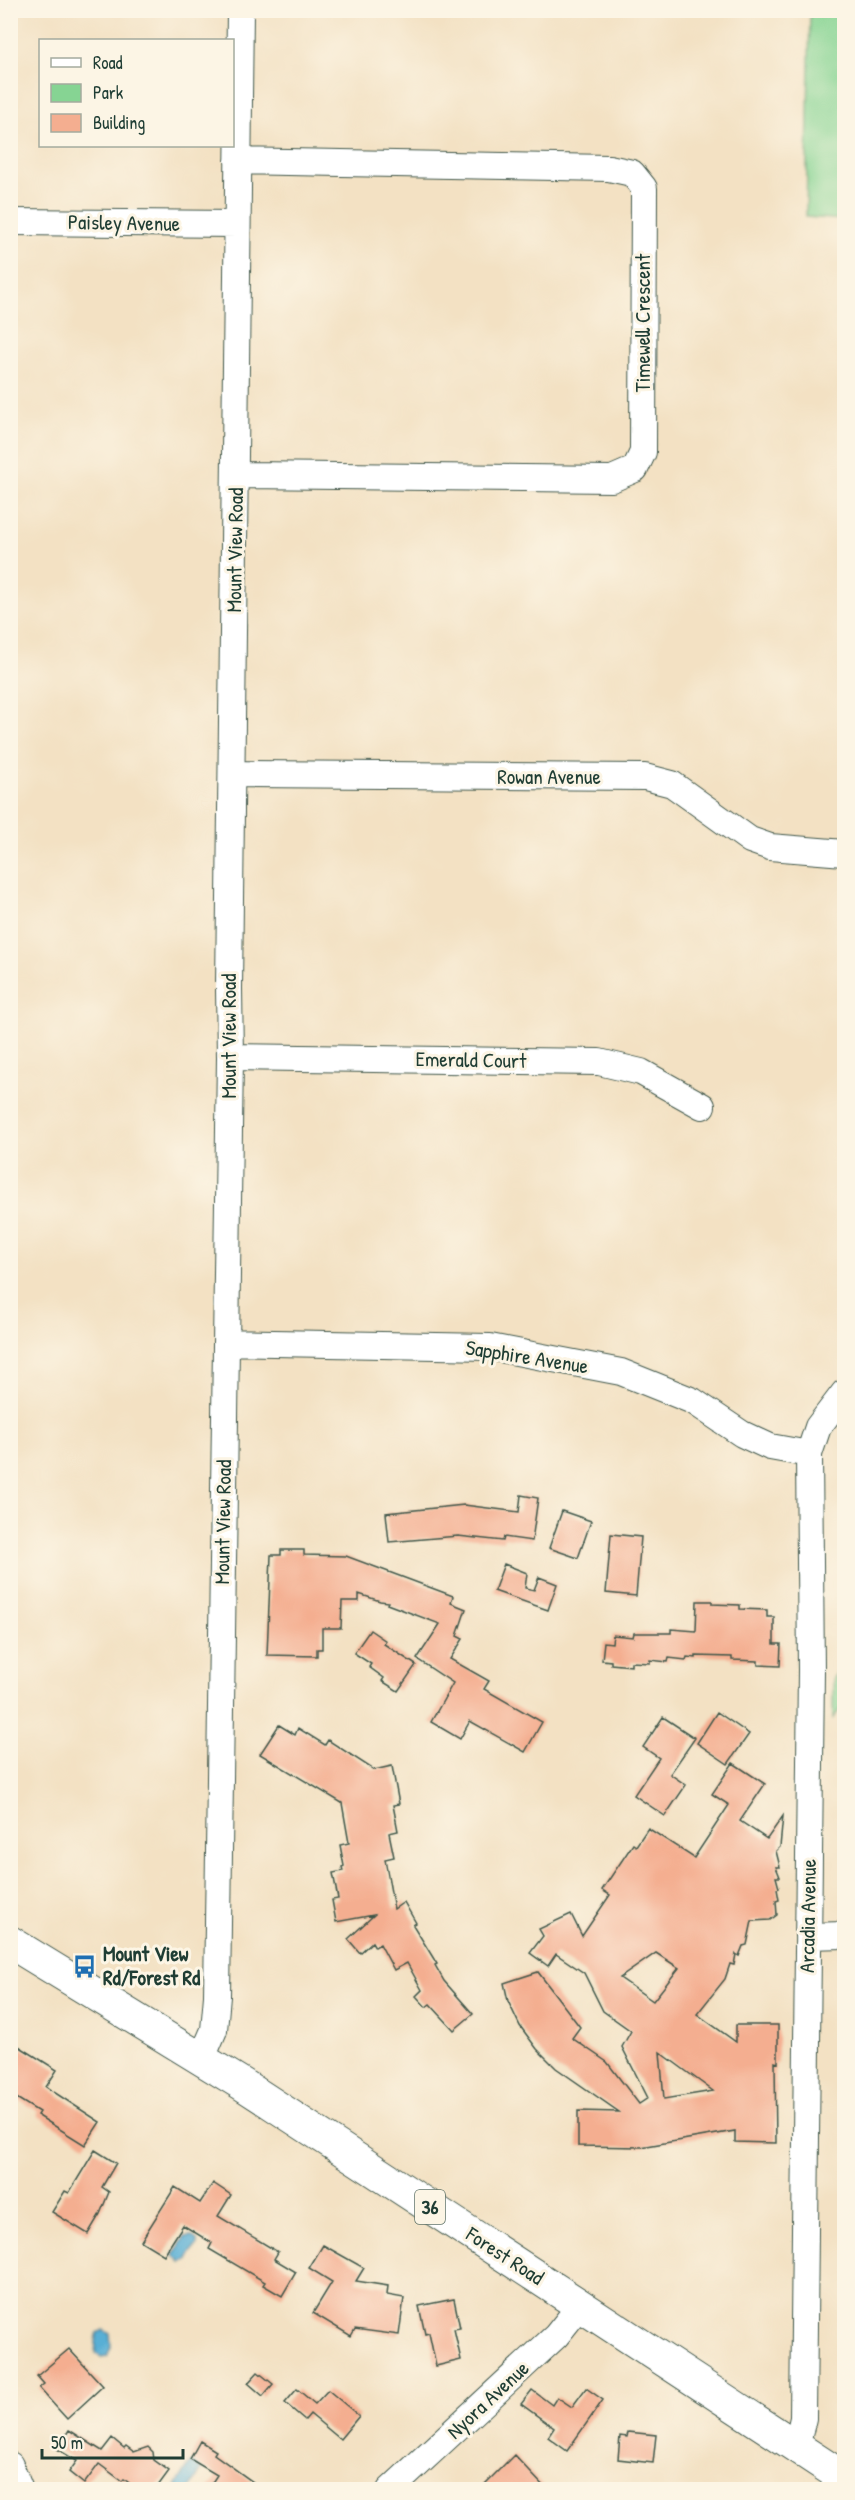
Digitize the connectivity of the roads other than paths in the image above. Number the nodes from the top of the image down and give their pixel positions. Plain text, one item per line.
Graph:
1 (240, 10) edge
2 (238, 161) junction
3 (10, 222) edge
4 (237, 224) junction
5 (236, 475) junction
6 (233, 774) junction
7 (844, 853) edge
8 (230, 1057) junction
9 (702, 1106) dead end
10 (226, 1342) junction
11 (844, 1393) edge
12 (808, 1454) junction
13 (844, 1935) edge
14 (808, 1936) junction
15 (10, 1942) edge
16 (202, 2058) junction
17 (580, 2306) junction
18 (796, 2448) junction
19 (10, 2464) edge
20 (844, 2478) edge
21 (20, 2490) edge
22 (390, 2490) edge

1 - 2 street, Mount View Road
2 - 4 street, Mount View Road
2 - 5 street, Timewell Crescent
3 - 4 street, Paisley Avenue
4 - 5 street, Mount View Road
5 - 6 street, Mount View Road
6 - 7 street, Rowan Avenue
6 - 8 street, Mount View Road
8 - 9 street, Emerald Court
8 - 10 street, Mount View Road
10 - 12 street, Sapphire Avenue
10 - 16 street, Mount View Road
11 - 12 street, Arcadia Avenue
12 - 14 street, Arcadia Avenue
13 - 14 street
14 - 18 street, Arcadia Avenue
15 - 16 main road, Forest Road / 36
16 - 17 main road, Forest Road / 36
17 - 18 main road, Forest Road / 36
17 - 22 street, Nyora Avenue
18 - 20 main road, Forest Road / 36
19 - 21 street

